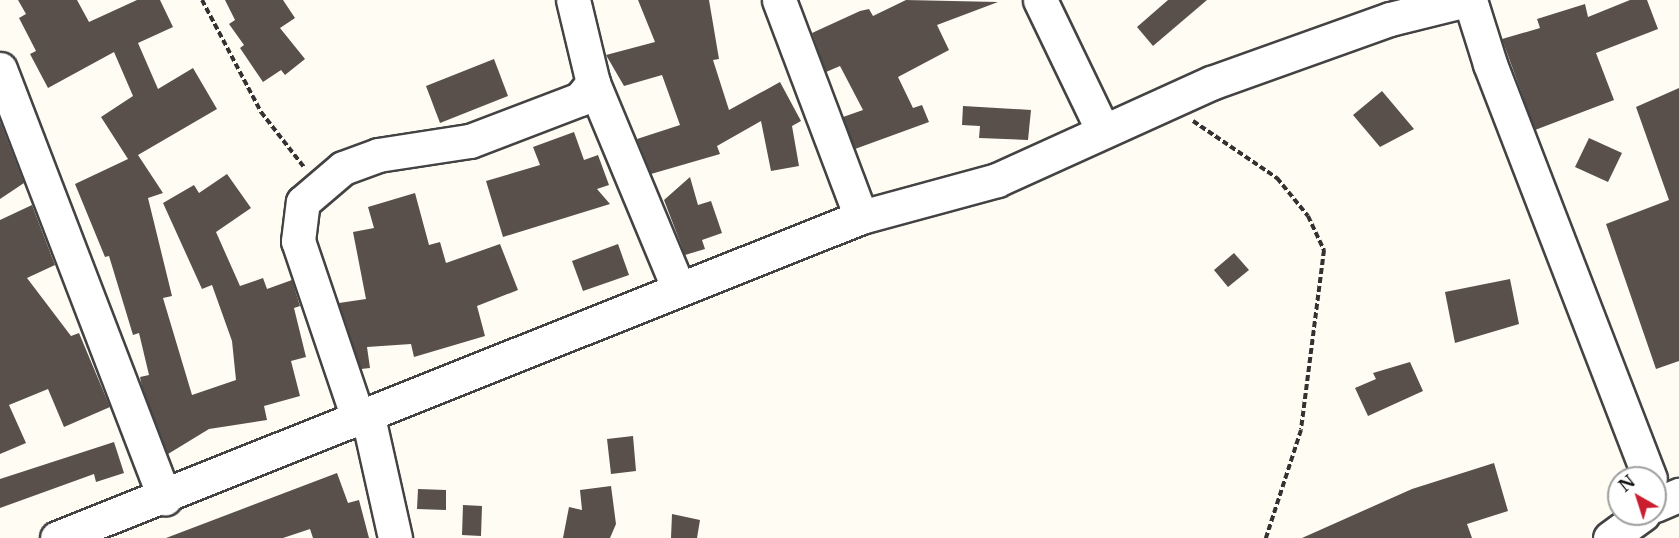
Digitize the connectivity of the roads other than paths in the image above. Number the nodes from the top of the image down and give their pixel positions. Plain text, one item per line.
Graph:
1 (573, 0) edge
2 (779, 0) edge
3 (1040, 0) edge
4 (1469, 0) edge
5 (0, 69) edge
6 (593, 83) junction
7 (1103, 131) junction
8 (861, 217) junction
9 (678, 287) junction
10 (364, 419) junction
11 (1645, 466) edge
12 (165, 498) junction
13 (1624, 526) edge
14 (57, 538) edge
15 (395, 538) edge
16 (1610, 538) edge

1 - 6 street
2 - 8 street
3 - 7 street
4 - 7 street
4 - 11 street
5 - 12 street
6 - 9 street
6 - 10 street
7 - 8 street
8 - 9 street
9 - 10 street
10 - 12 street
10 - 15 street
12 - 14 street
13 - 16 street

